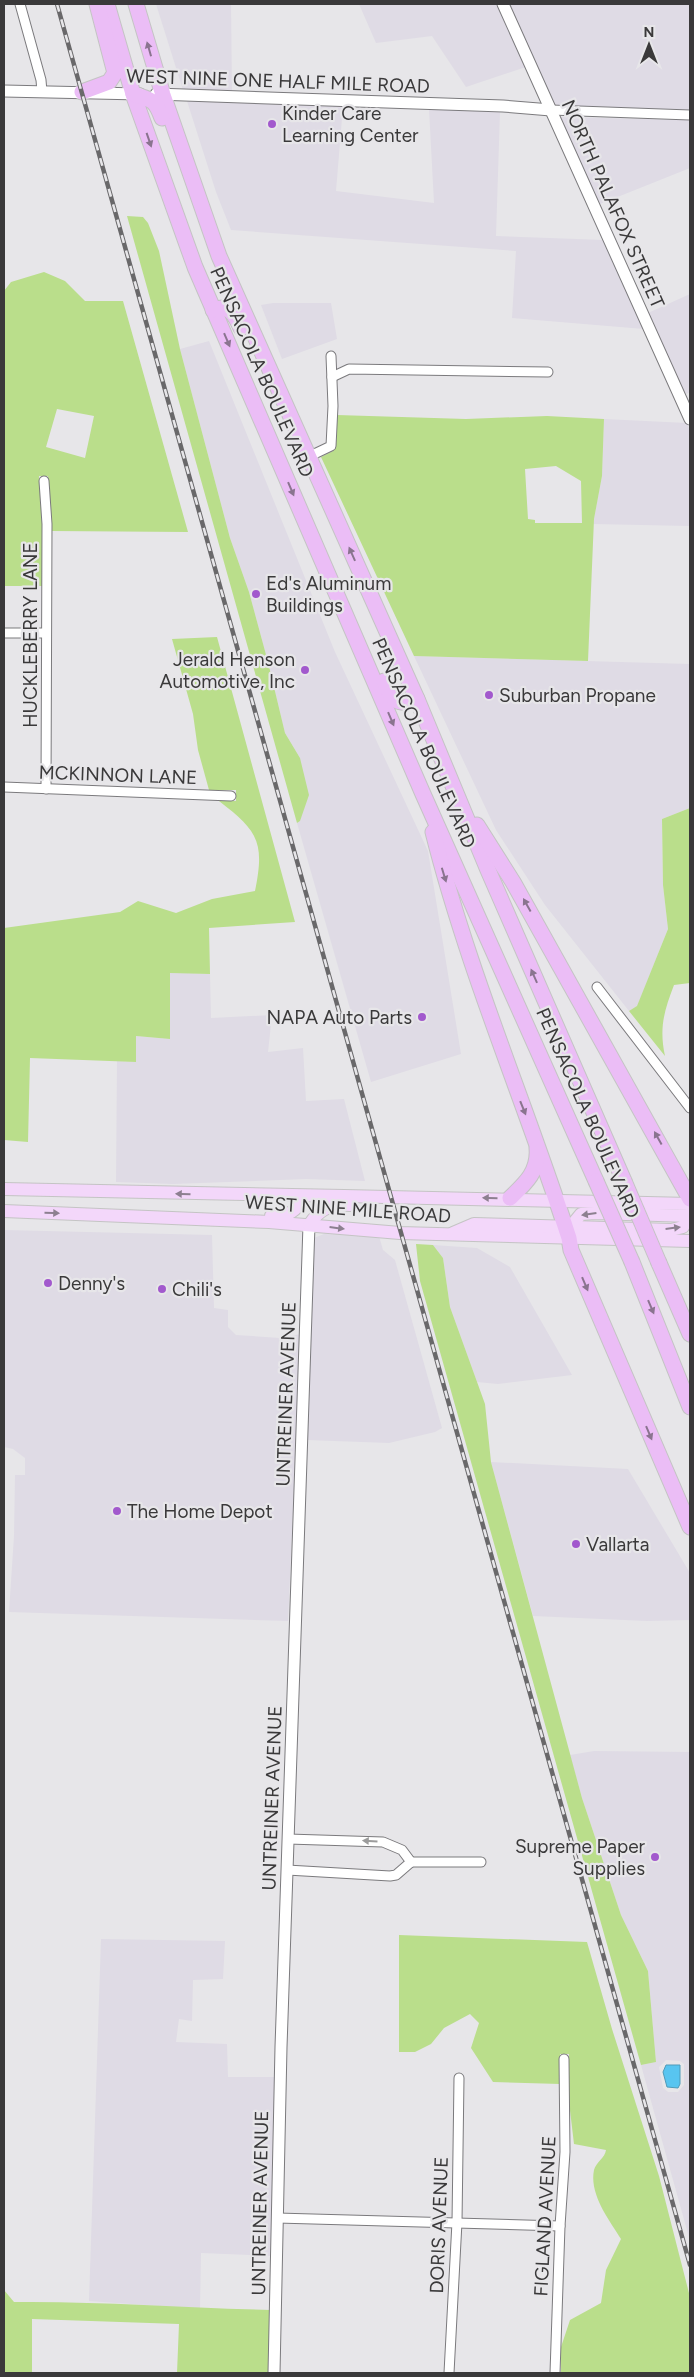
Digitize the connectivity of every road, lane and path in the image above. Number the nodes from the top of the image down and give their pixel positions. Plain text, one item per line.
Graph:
1 (20, 4) edge
2 (97, 4) edge
3 (107, 4) edge
4 (116, 4) edge
5 (136, 4) edge
6 (503, 4) edge
7 (4, 91) edge
8 (42, 92) junction
9 (82, 92) junction
10 (133, 94) junction
11 (163, 95) junction
12 (551, 110) junction
13 (690, 115) edge
14 (219, 256) junction
15 (213, 310) junction
16 (331, 356) dead end
17 (548, 372) dead end
18 (332, 376) junction
19 (286, 406) junction
20 (690, 419) edge
21 (308, 457) junction
22 (44, 481) dead end
23 (344, 611) junction
24 (4, 633) edge
25 (46, 633) junction
26 (417, 699) junction
27 (4, 787) edge
28 (46, 789) junction
29 (423, 794) junction
30 (458, 795) junction
31 (231, 796) dead end
32 (597, 987) dead end
33 (690, 1108) edge
34 (537, 1141) junction
35 (686, 1184) edge
36 (4, 1189) edge
37 (31, 1190) junction
38 (4, 1194) edge
39 (305, 1196) junction
40 (381, 1198) junction
41 (510, 1198) junction
42 (557, 1200) junction
43 (690, 1200) edge
44 (690, 1204) edge
45 (4, 1211) edge
46 (690, 1215) edge
47 (188, 1219) junction
48 (309, 1225) junction
49 (569, 1231) junction
50 (690, 1241) edge
51 (690, 1334) edge
52 (690, 1407) edge
53 (690, 1527) edge
54 (288, 1839) junction
55 (411, 1862) junction
56 (481, 1862) dead end
57 (287, 1870) junction
58 (564, 2059) dead end
59 (459, 2078) dead end
60 (277, 2218) junction
61 (457, 2222) junction
62 (560, 2226) junction
63 (274, 2373) edge
64 (449, 2373) edge
65 (555, 2373) edge

1 - 8 street
2 - 9 highway
3 - 10 highway, PENSACOLA BOULEVARD
4 - 11 highway
11 -> 5 highway, PENSACOLA BOULEVARD
6 - 12 street, NORTH PALAFOX STREET
7 - 8 street, WEST NINE ONE HALF MILE ROAD
8 - 9 street, WEST NINE ONE HALF MILE ROAD
9 - 10 street, WEST NINE ONE HALF MILE ROAD
10 - 11 street, WEST NINE ONE HALF MILE ROAD
10 - 14 highway
10 -> 15 highway, PENSACOLA BOULEVARD
11 - 12 street, WEST NINE ONE HALF MILE ROAD
11 - 14 highway, PENSACOLA BOULEVARD
12 - 13 street
12 - 20 street, NORTH PALAFOX STREET
14 - 19 highway, PENSACOLA BOULEVARD
15 - 19 highway
15 -> 23 highway, PENSACOLA BOULEVARD
16 - 18 street
17 - 18 street
18 - 21 street
19 - 21 highway, PENSACOLA BOULEVARD
26 -> 21 highway, PENSACOLA BOULEVARD
22 - 25 street, HUCKLEBERRY LANE
23 - 26 highway
23 -> 29 highway, PENSACOLA BOULEVARD
24 - 25 street
25 - 28 street, HUCKLEBERRY LANE
26 - 30 highway, PENSACOLA BOULEVARD
27 - 28 street, MCKINNON LANE
28 - 31 street, MCKINNON LANE
29 -> 34 highway
29 -> 52 highway, PENSACOLA BOULEVARD, bridge
35 -> 30 highway
51 -> 30 highway, PENSACOLA BOULEVARD, bridge
32 - 33 street
34 - 41 highway
34 - 42 highway
35 - 43 highway
36 - 37 main road, WEST NINE MILE ROAD
37 - 38 main road
39 -> 37 main road, WEST NINE MILE ROAD
39 - 40 main road, WEST NINE MILE ROAD
39 - 47 main road
41 -> 40 main road, WEST NINE MILE ROAD
40 - 48 main road
41 - 42 main road, WEST NINE MILE ROAD
44 -> 42 main road, WEST NINE MILE ROAD
42 - 49 highway
45 -> 47 main road, WEST NINE MILE ROAD
46 - 49 main road
47 - 48 main road, WEST NINE MILE ROAD
48 -> 49 main road, WEST NINE MILE ROAD
48 - 54 street, UNTREINER AVENUE
49 - 50 main road
49 -> 53 highway
55 -> 54 street
54 - 57 street, UNTREINER AVENUE
55 - 56 street
55 - 57 street
57 - 60 street, UNTREINER AVENUE
58 - 62 street, FIGLAND AVENUE
59 - 61 street, DORIS AVENUE
60 - 61 street
60 - 63 street, UNTREINER AVENUE
61 - 62 street
61 - 64 street, DORIS AVENUE
62 - 65 street, FIGLAND AVENUE

